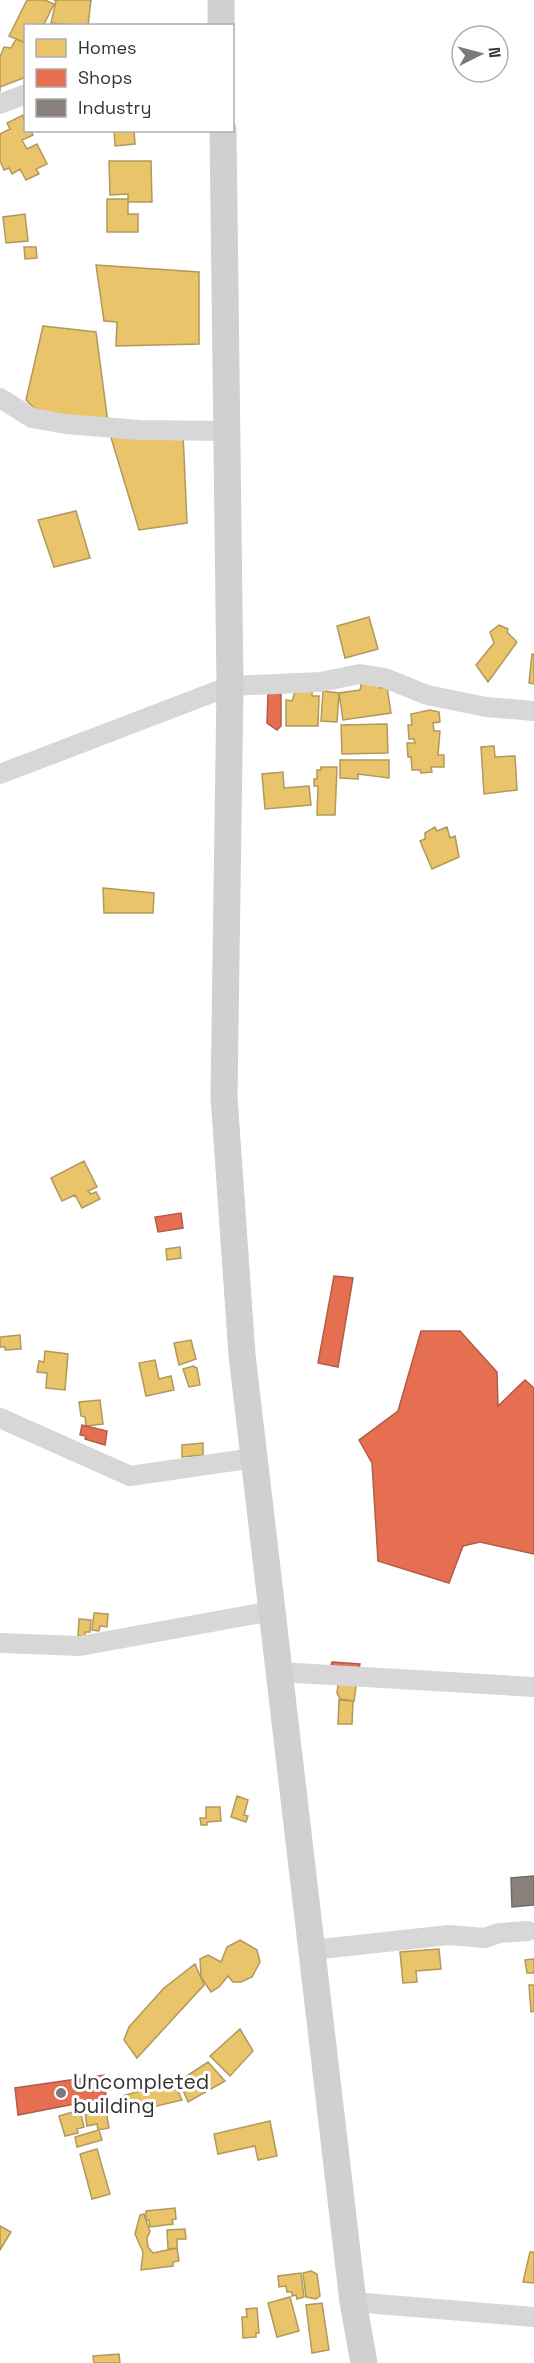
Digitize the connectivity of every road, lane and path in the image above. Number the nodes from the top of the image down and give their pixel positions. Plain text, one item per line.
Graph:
1 (24, 95) edge
2 (0, 104) edge
3 (223, 132) edge
4 (0, 398) edge
5 (228, 431) junction
6 (230, 686) junction
7 (534, 711) edge
8 (0, 774) edge
9 (0, 1418) edge
10 (254, 1458) junction
11 (272, 1611) junction
12 (0, 1642) edge
13 (279, 1672) junction
14 (534, 1686) edge
15 (528, 1931) dead end
16 (312, 1950) junction
17 (353, 2302) junction
18 (534, 2317) edge
19 (364, 2363) edge

1 - 2 street
3 - 5 main road
4 - 5 street
5 - 6 main road
6 - 7 street
6 - 8 street
6 - 10 main road
9 - 10 street
10 - 11 main road
11 - 12 street
11 - 13 main road
13 - 14 street
13 - 16 main road
15 - 16 street
16 - 17 main road
17 - 18 street
17 - 19 main road

